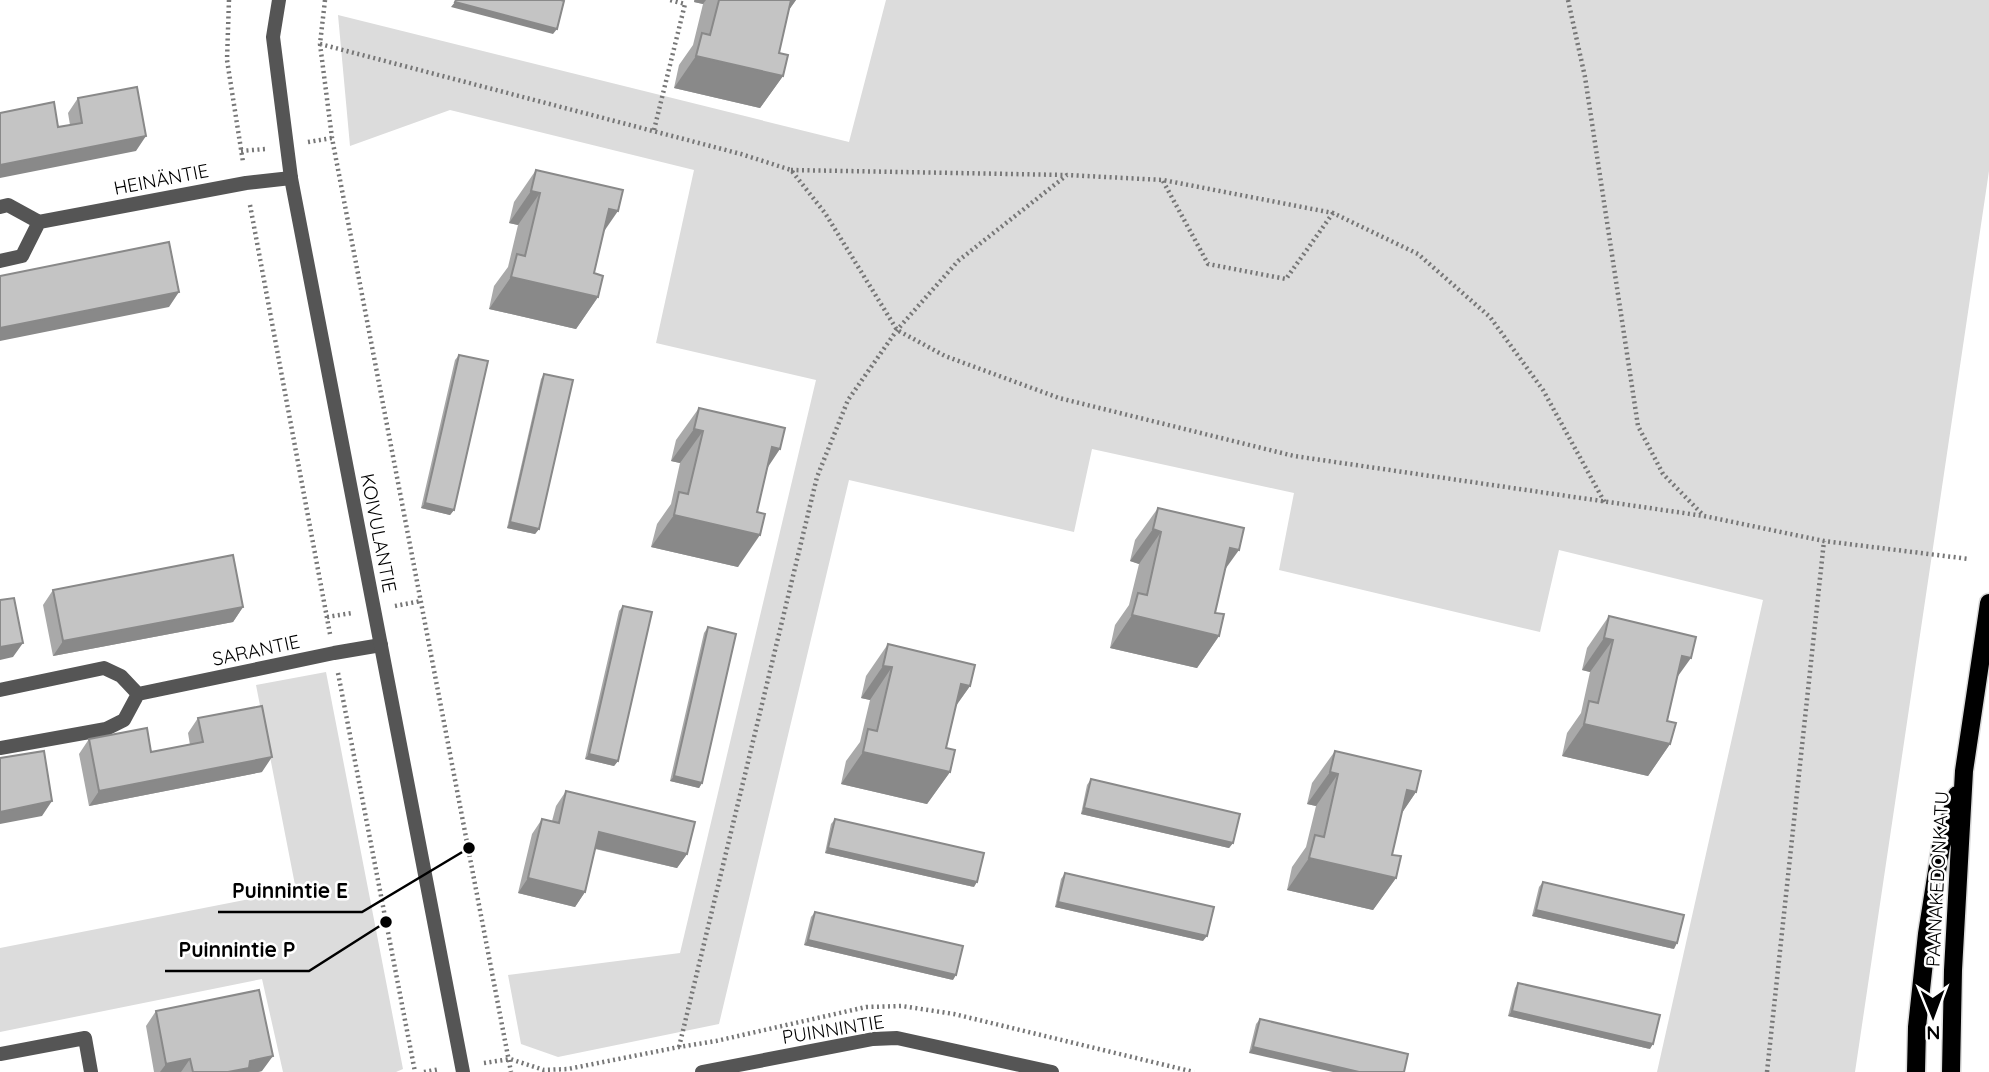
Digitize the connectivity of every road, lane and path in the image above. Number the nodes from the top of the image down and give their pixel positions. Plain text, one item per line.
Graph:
1 (229, 0) edge
2 (279, 0) edge
3 (325, 0) edge
4 (670, 0) edge
5 (1569, 0) edge
6 (686, 2) edge
7 (320, 44) junction
8 (654, 131) junction
9 (791, 170) junction
10 (1067, 175) junction
11 (291, 178) junction
12 (1163, 180) junction
13 (246, 183) junction
14 (0, 207) edge
15 (1333, 214) junction
16 (39, 222) junction
17 (0, 261) edge
18 (897, 330) junction
19 (1605, 503) junction
20 (1704, 516) junction
21 (1824, 541) junction
22 (1969, 559) dead end
23 (1989, 603) edge
24 (381, 645) junction
25 (334, 653) junction
26 (0, 690) edge
27 (138, 694) junction
28 (0, 748) edge
29 (1964, 771) junction
30 (680, 1047) dead end
31 (0, 1054) edge
32 (92, 1072) edge
33 (415, 1072) edge
34 (463, 1072) edge
35 (511, 1072) edge
36 (702, 1072) edge
37 (1052, 1072) edge
38 (1767, 1072) edge
39 (1916, 1072) edge
40 (1951, 1072) edge

1 - 13 path
2 - 11 street, KOIVULANTIE
3 - 7 path
4 - 6 path
5 - 20 path
6 - 8 path
7 - 8 path
7 - 35 path
8 - 9 path
9 - 10 path
9 - 18 path
10 - 12 path
10 - 18 path
11 - 13 street, HEINÄNTIE
11 - 24 street, KOIVULANTIE
12 - 15 path
12 - 15 path
13 - 16 street, HEINÄNTIE
13 - 25 path
14 - 16 street
15 - 19 path
16 - 17 street
18 - 19 path
18 - 30 path
19 - 20 path
20 - 21 path
21 - 22 path
21 - 38 path
23 - 29 main road, PAANAKEDONKATU
24 - 25 street, SARANTIE
24 - 34 street, KOIVULANTIE
25 - 27 street, SARANTIE
25 - 33 path
26 - 27 street
27 - 28 street
29 - 39 main road, PAANAKEDONKATU
29 - 40 main road, PAANAKEDONKATU
31 - 32 street
36 - 37 street, PUINNINTIE

